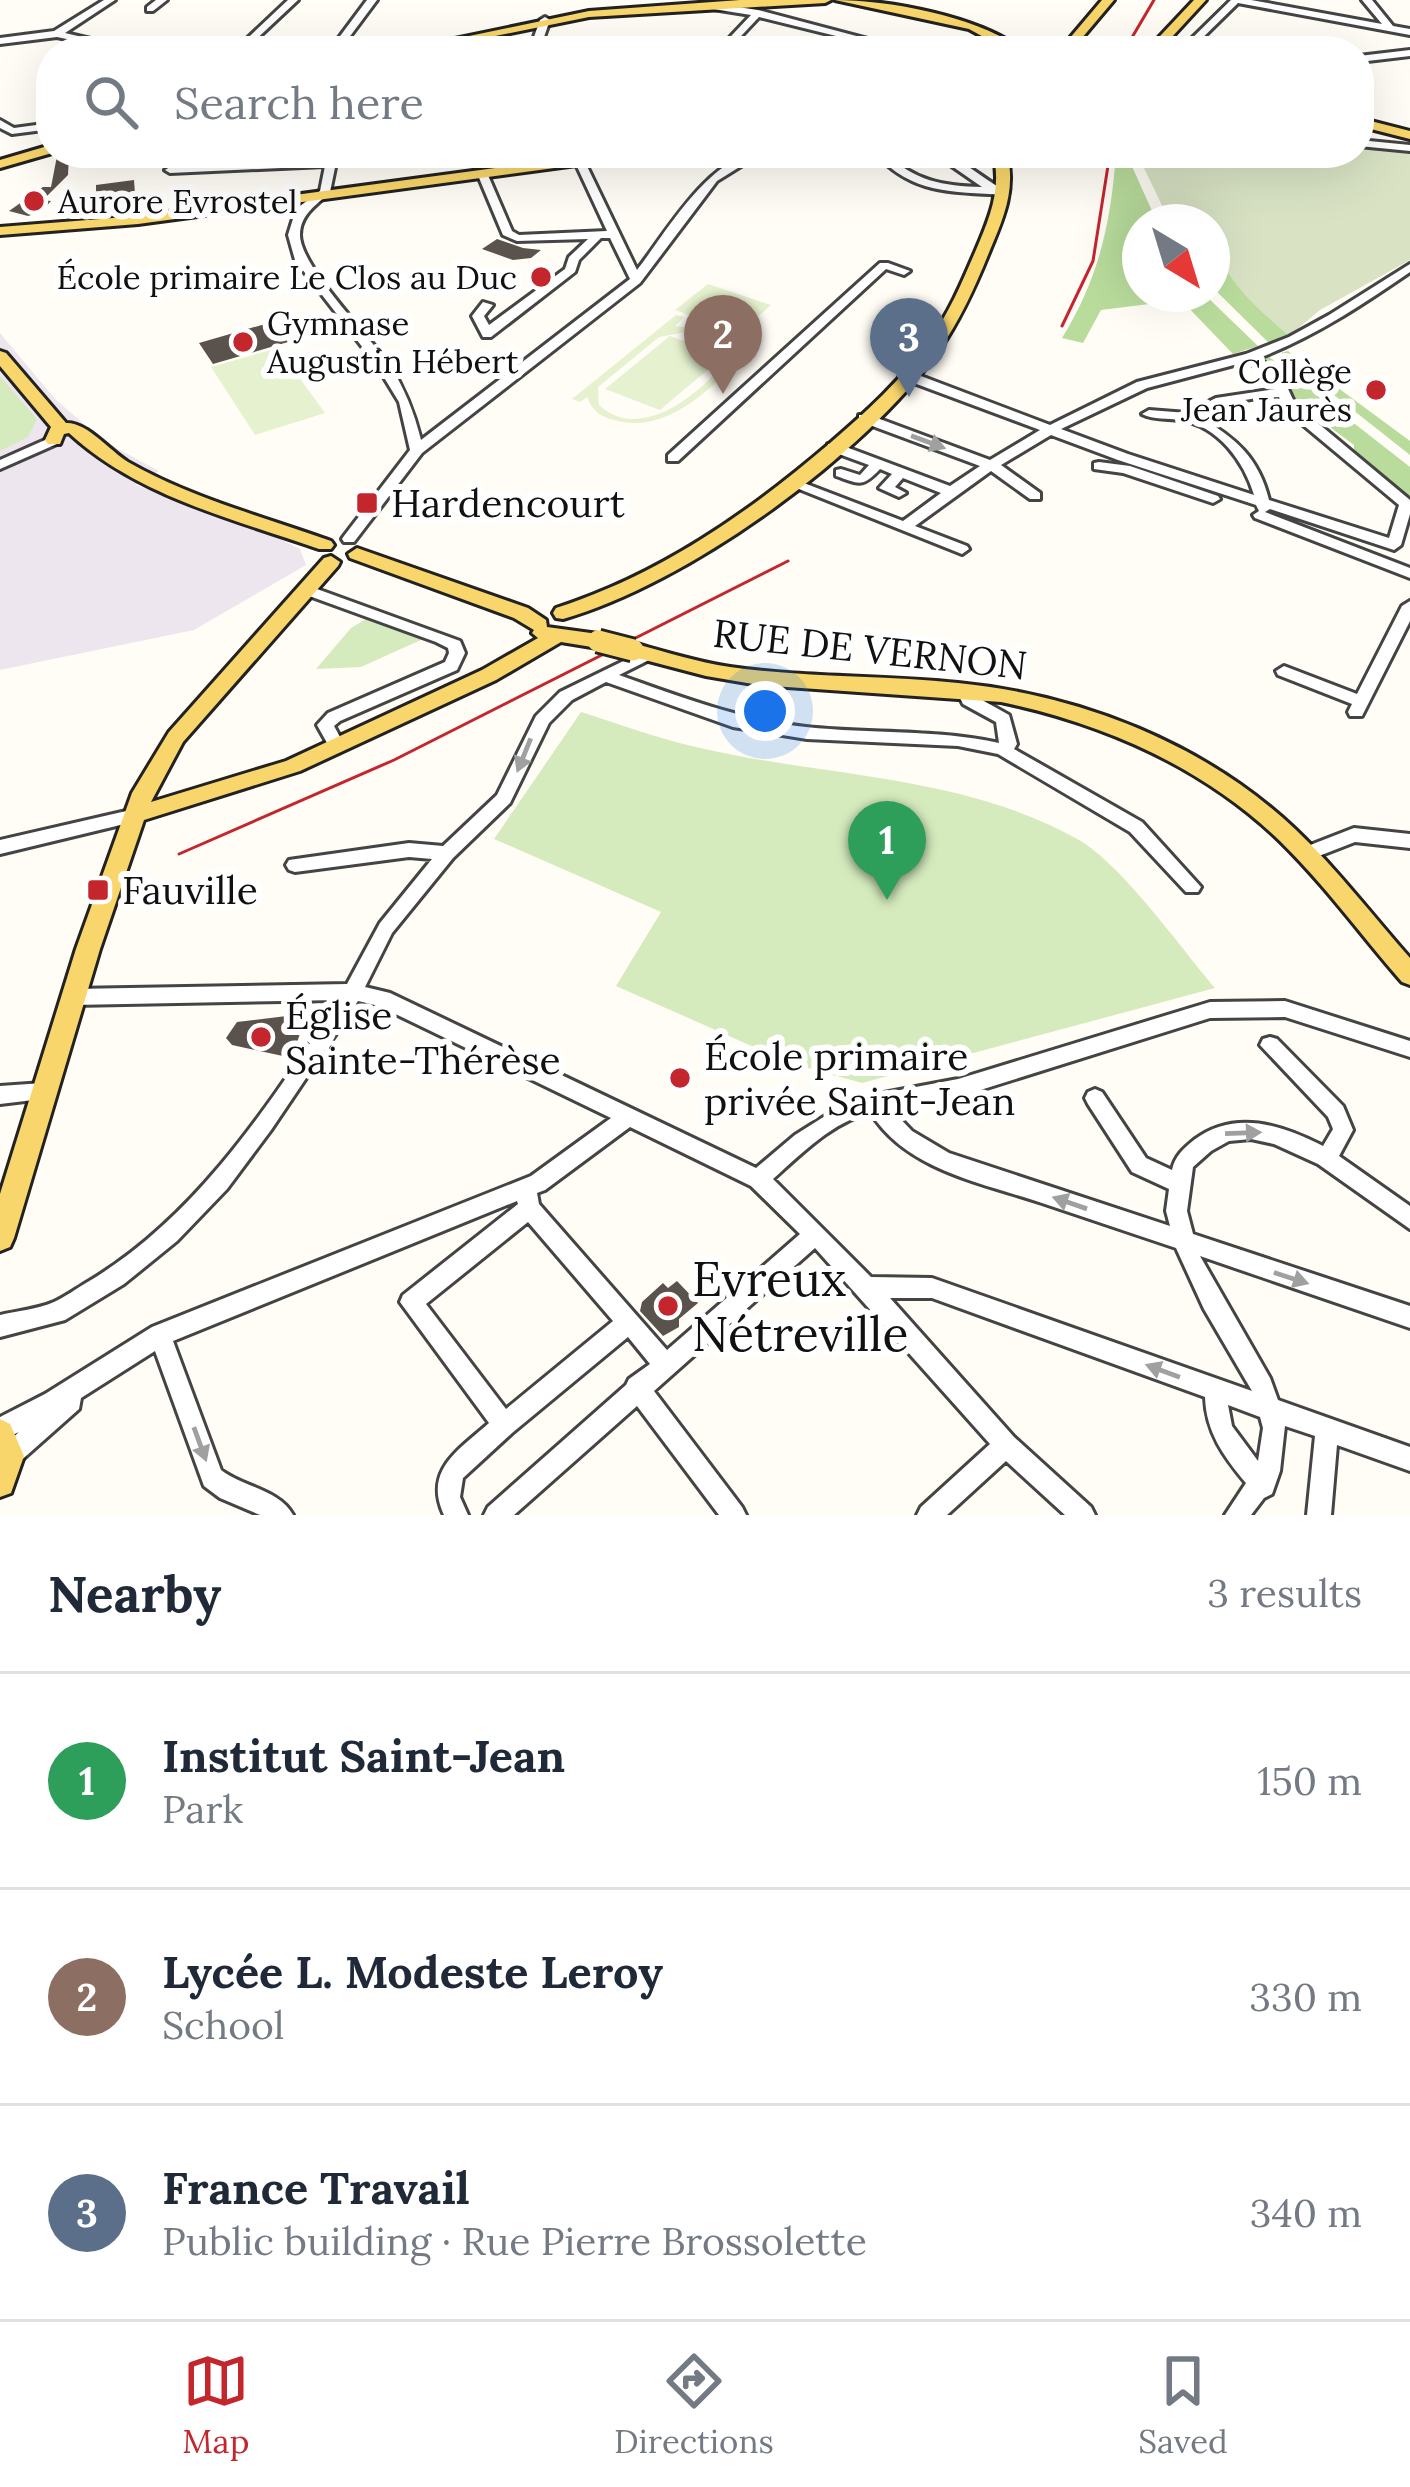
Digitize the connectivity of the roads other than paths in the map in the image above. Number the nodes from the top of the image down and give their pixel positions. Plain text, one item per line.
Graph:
1 (110, 0) edge
2 (162, 0) edge
3 (293, 0) edge
4 (371, 0) edge
5 (581, 0) edge
6 (790, 0) edge
7 (825, 0) edge
8 (841, 0) edge
9 (1108, 0) edge
10 (1367, 0) edge
11 (855, 1) edge
12 (1197, 1) edge
13 (773, 2) edge
14 (882, 2) edge
15 (674, 3) edge
16 (1233, 3) edge
17 (702, 5) junction
18 (150, 9) dead end
19 (649, 9) junction
20 (608, 12) junction
21 (1272, 13) dead end
22 (758, 14) junction
23 (545, 20) junction
24 (1390, 28) junction
25 (1410, 32) edge
26 (57, 34) junction
27 (41, 36) edge
28 (66, 36) edge
29 (256, 36) edge
30 (345, 36) edge
31 (472, 36) edge
32 (540, 36) edge
33 (737, 36) edge
34 (847, 36) edge
35 (992, 36) edge
36 (1078, 36) edge
37 (1166, 36) edge
38 (1199, 36) edge
39 (36, 37) edge
40 (0, 41) edge
41 (1410, 53) edge
42 (1374, 57) edge
43 (0, 123) edge
44 (1374, 126) edge
45 (36, 128) edge
46 (1410, 135) edge
47 (1374, 144) edge
48 (1410, 148) edge
49 (36, 153) edge
50 (0, 164) edge
51 (197, 168) edge
52 (330, 168) edge
53 (500, 168) edge
54 (582, 168) edge
55 (731, 168) edge
56 (904, 168) edge
57 (961, 168) edge
58 (1000, 168) edge
59 (170, 170) dead end
60 (482, 173) junction
61 (999, 192) junction
62 (320, 195) junction
63 (296, 204) junction
64 (0, 235) edge
65 (607, 235) junction
66 (557, 238) junction
67 (583, 247) junction
68 (1410, 267) edge
69 (904, 271) dead end
70 (636, 280) junction
71 (487, 305) dead end
72 (1257, 355) junction
73 (0, 356) edge
74 (908, 376) junction
75 (1281, 393) junction
76 (1149, 414) dead end
77 (1190, 417) junction
78 (864, 418) junction
79 (1059, 429) junction
80 (64, 434) junction
81 (832, 447) junction
82 (417, 450) junction
83 (673, 458) dead end
84 (878, 464) junction
85 (0, 465) edge
86 (993, 466) junction
87 (1099, 466) dead end
88 (841, 472) dead end
89 (900, 473) junction
90 (791, 483) junction
91 (950, 491) junction
92 (899, 493) dead end
93 (1035, 496) dead end
94 (1264, 511) junction
95 (905, 526) junction
96 (1405, 532) edge
97 (353, 547) junction
98 (962, 549) dead end
99 (328, 553) junction
100 (1410, 573) edge
101 (306, 590) junction
102 (1410, 606) edge
103 (562, 625) junction
104 (641, 652) junction
105 (1285, 671) dead end
106 (604, 676) junction
107 (964, 690) junction
108 (337, 746) junction
109 (1002, 749) junction
110 (135, 814) junction
111 (1410, 841) edge
112 (0, 847) edge
113 (447, 853) junction
114 (1306, 854) junction
115 (295, 866) dead end
116 (1192, 887) dead end
117 (1410, 975) edge
118 (352, 992) junction
119 (73, 997) junction
120 (1270, 1046) dead end
121 (1410, 1049) edge
122 (43, 1093) junction
123 (0, 1095) edge
124 (1095, 1098) dead end
125 (876, 1104) junction
126 (627, 1118) junction
127 (1326, 1160) junction
128 (758, 1179) junction
129 (1176, 1182) junction
130 (527, 1198) junction
131 (1410, 1219) edge
132 (814, 1235) junction
133 (0, 1238) edge
134 (1180, 1242) junction
135 (867, 1287) junction
136 (1410, 1317) edge
137 (629, 1322) junction
138 (0, 1326) edge
139 (160, 1335) junction
140 (665, 1364) junction
141 (637, 1388) junction
142 (1216, 1390) junction
143 (1273, 1411) junction
144 (504, 1425) junction
145 (1327, 1431) junction
146 (1006, 1445) junction
147 (2, 1450) edge
148 (1410, 1459) edge
149 (1264, 1486) junction
150 (281, 1515) edge
151 (456, 1515) edge
152 (496, 1515) edge
153 (734, 1515) edge
154 (929, 1515) edge
155 (1083, 1515) edge
156 (1237, 1515) edge
157 (1319, 1515) edge

1 - 26 street
2 - 18 street
3 - 29 street
4 - 30 street
5 - 19 main road
5 - 20 main road
6 - 13 main road
7 - 13 main road
8 - 11 main road
9 - 36 main road
10 - 24 street
11 - 14 main road
12 - 37 main road
13 - 17 main road
14 - 35 main road
15 - 17 main road
15 - 19 main road
16 - 21 street
16 - 24 street
16 - 38 street
17 - 22 street
19 - 20 main road
20 - 23 main road
22 - 33 street
22 - 34 street
23 - 31 main road
23 - 32 street
24 - 25 street
26 - 27 street
26 - 28 street
39 - 40 street
41 - 42 street
43 - 45 street
44 - 46 main road
47 - 48 street
49 - 50 main road
51 - 59 street
52 - 62 street
53 - 60 main road
54 - 65 street
55 - 70 street
56 - 61 street
57 - 61 street
58 - 61 main road
60 - 62 main road
60 - 66 street
61 - 74 main road
62 - 63 main road
63 - 64 main road
63 - 82 street
65 - 66 street
65 - 67 street
65 - 70 street
66 - 67 street
67 - 71 street
68 - 72 street
69 - 83 street
70 - 82 street
72 - 75 street
72 - 79 street
73 - 80 main road
74 - 78 main road
74 - 79 street
75 - 77 street
75 - 96 street
76 - 77 street
77 - 94 street
78 - 81 main road
78 -> 86 street
79 - 86 street
79 - 94 street
80 - 85 street
80 - 99 main road
81 - 84 street
81 - 90 main road
82 - 97 street
84 - 88 street
84 - 89 street
86 - 91 street
86 - 93 street
87 - 94 street
89 - 91 street
89 - 92 street
90 - 95 street
90 - 103 main road
91 - 95 street
94 - 96 street
94 - 100 street
95 - 98 street
97 - 99 main road
97 - 103 main road, RUE DE VERNON
99 - 101 main road
101 - 108 street
101 - 110 main road
102 - 105 street
103 - 104 main road, RUE DE VERNON, bridge
103 - 108 main road
104 - 106 street
104 - 107 main road, RUE DE VERNON
106 - 109 street
106 -> 113 street
107 - 109 street
107 - 114 main road, RUE DE VERNON
108 - 110 main road
109 - 116 street
110 - 112 street
110 - 119 main road
111 - 114 street
113 - 115 street
113 - 118 street
114 - 117 main road, RUE DE VERNON
118 - 119 street
118 - 126 street
118 - 138 street
119 - 122 main road
120 - 127 street
121 - 125 street
122 - 123 street
122 - 133 main road
124 - 129 street
125 - 128 street
134 -> 125 street
126 - 128 street
126 - 130 street
129 -> 127 street
127 - 131 street
128 - 132 street
129 - 134 street
130 - 137 street
130 - 139 street
130 - 144 street
132 - 135 street
132 - 140 street
134 -> 136 street
134 - 143 street
142 -> 135 street
135 - 146 street
137 - 140 street
137 - 144 street
139 - 147 street
139 -> 150 street
140 - 141 street
141 - 152 street
141 - 153 street
142 - 143 street
142 - 149 street
143 - 145 street
143 - 149 street
144 - 151 street
145 - 148 street
145 - 157 street
146 - 154 street
146 - 155 street
149 - 156 street

